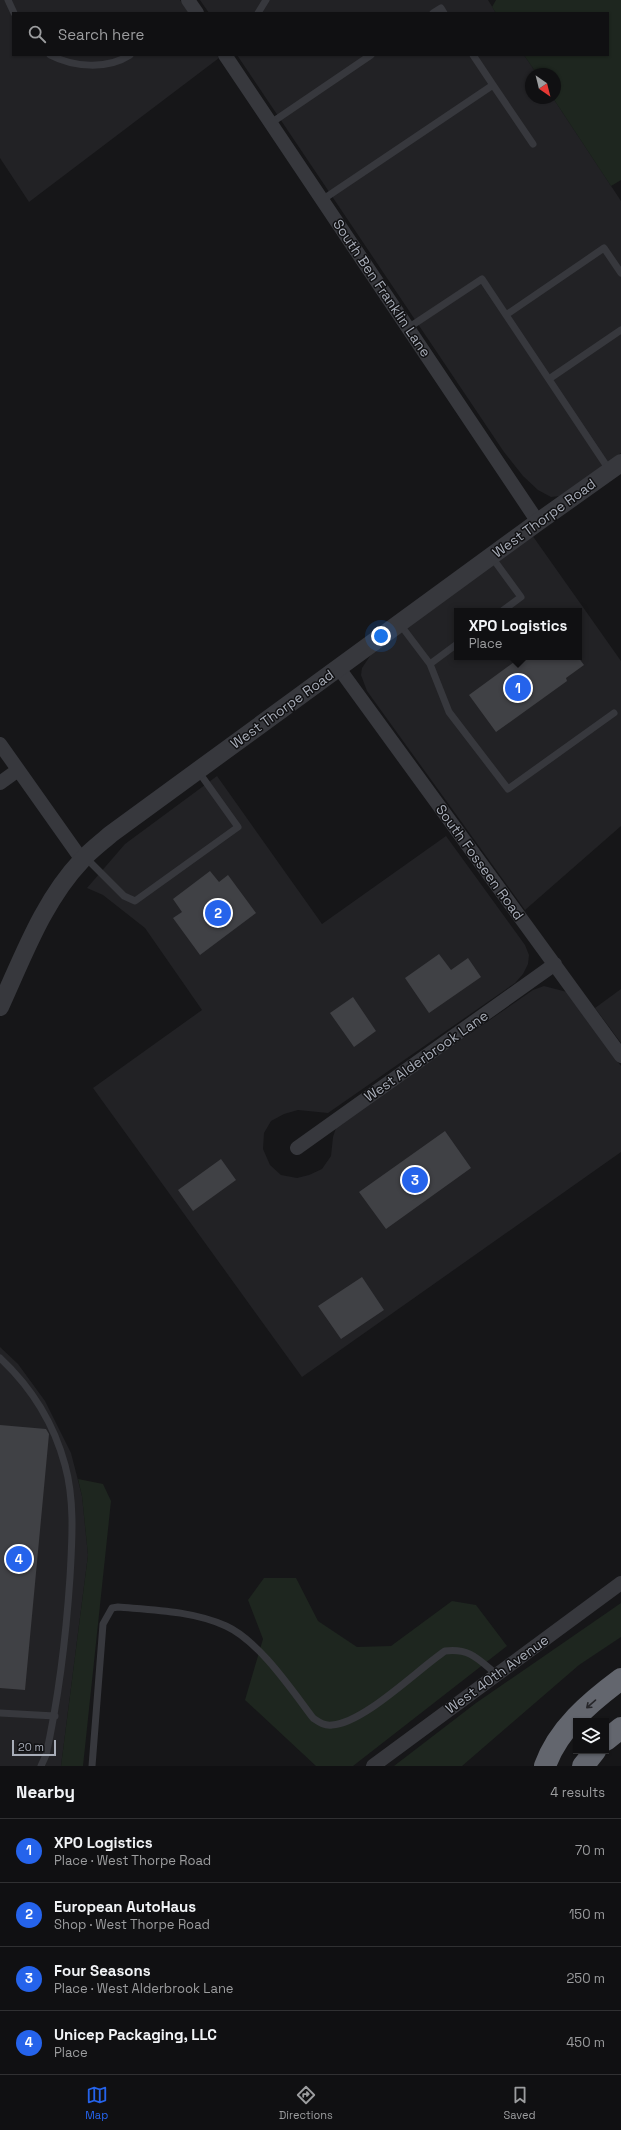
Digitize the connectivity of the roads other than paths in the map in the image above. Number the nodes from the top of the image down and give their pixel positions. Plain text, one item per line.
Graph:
1 (8, 0) edge
2 (266, 0) edge
3 (14, 12) edge
4 (259, 12) edge
5 (435, 12) edge
6 (443, 12) edge
7 (53, 56) edge
8 (129, 56) edge
9 (226, 56) edge
10 (370, 56) edge
11 (474, 56) edge
12 (493, 85) junction
13 (271, 122) junction
14 (533, 144) dead end
15 (322, 200) junction
16 (621, 273) edge
17 (506, 315) junction
18 (408, 328) junction
19 (621, 330) edge
20 (549, 379) junction
21 (616, 467) edge
22 (538, 522) junction
23 (491, 556) junction
24 (506, 608) edge
25 (399, 623) junction
26 (454, 646) edge
27 (430, 664) junction
28 (338, 667) junction
29 (614, 713) dead end
30 (0, 744) edge
31 (18, 770) junction
32 (198, 771) junction
33 (0, 783) edge
34 (83, 859) junction
35 (555, 964) junction
36 (0, 1007) edge
37 (619, 1048) edge
38 (297, 1148) dead end
39 (0, 1358) edge
40 (621, 1583) edge
41 (496, 1674) junction
42 (621, 1679) edge
43 (0, 1713) edge
44 (55, 1716) junction
45 (621, 1728) edge
46 (609, 1738) edge
47 (593, 1754) edge
48 (42, 1766) edge
49 (92, 1766) edge
50 (373, 1766) edge
51 (545, 1766) edge
52 (583, 1766) edge

1 - 3 lane
2 - 4 lane
5 - 6 lane
7 - 8 lane
9 - 13 street, South Ben Franklin Lane
10 - 13 lane
11 - 12 lane
12 - 14 lane
12 - 15 lane
13 - 15 street, South Ben Franklin Lane
15 - 18 street, South Ben Franklin Lane
16 - 17 lane
17 - 18 lane
17 - 20 lane
18 - 22 street, South Ben Franklin Lane
19 - 20 lane
20 - 21 lane
21 - 22 street, West Thorpe Road
22 - 23 street, West Thorpe Road
23 - 24 lane
23 - 25 street, West Thorpe Road
25 - 27 lane
25 - 28 street, West Thorpe Road
26 - 27 lane
27 - 29 lane
28 - 32 street, West Thorpe Road
28 - 35 street, South Fosseen Road
30 - 31 street
31 - 33 street
31 - 34 street
32 - 34 street, West Thorpe Road
32 - 34 lane
34 - 36 street, West Thorpe Road
35 - 37 street, South Fosseen Road
35 - 38 street, West Alderbrook Lane
39 - 44 lane
40 - 41 street, West 40th Avenue
41 - 49 lane
41 - 50 street, West 40th Avenue
42 -> 51 highway
43 - 44 lane
44 - 48 lane
45 - 46 highway
47 - 52 highway

